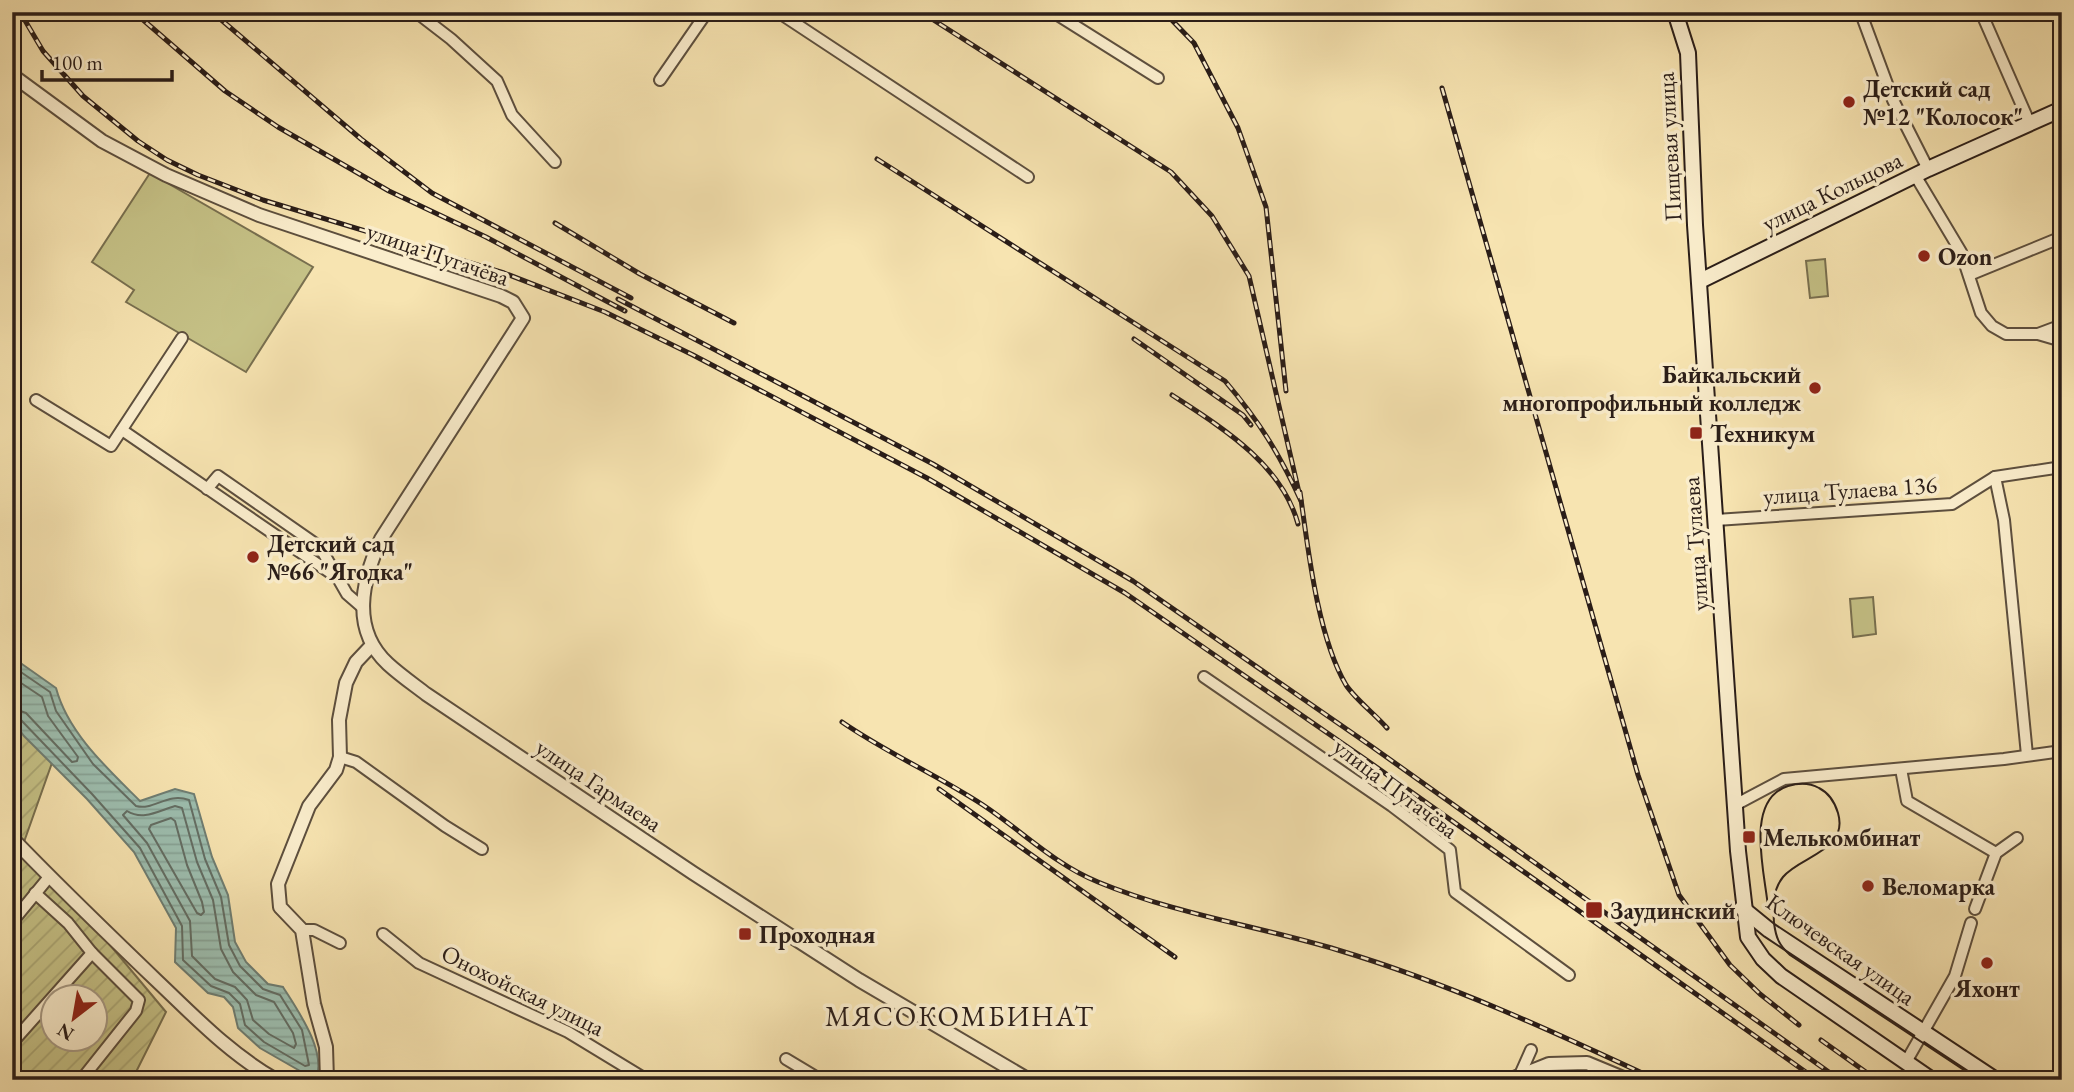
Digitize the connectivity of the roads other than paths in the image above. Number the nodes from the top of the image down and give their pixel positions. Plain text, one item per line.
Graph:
1 (416, 12) edge
2 (707, 12) edge
3 (778, 12) edge
4 (1052, 12) edge
5 (1863, 12) edge
6 (1981, 12) edge
7 (1680, 16) edge
8 (12, 75) edge
9 (1158, 78) dead end
10 (660, 80) dead end
11 (2062, 109) edge
12 (2031, 124) junction
13 (555, 162) dead end
14 (1921, 172) junction
15 (1027, 177) dead end
16 (2062, 237) edge
17 (1969, 275) junction
18 (1700, 281) junction
19 (2062, 326) edge
20 (2038, 334) junction
21 (182, 338) dead end
22 (2062, 341) edge
23 (36, 400) dead end
24 (122, 430) junction
25 (2062, 467) edge
26 (1995, 477) junction
27 (207, 489) junction
28 (1716, 520) junction
29 (338, 578) junction
30 (362, 607) junction
31 (372, 645) junction
32 (1204, 677) dead end
33 (2062, 751) edge
34 (2026, 755) junction
35 (340, 757) junction
36 (1901, 769) junction
37 (1735, 805) junction
38 (12, 838) edge
39 (2017, 838) dead end
40 (482, 849) dead end
41 (1996, 853) junction
42 (49, 877) junction
43 (35, 893) junction
44 (1742, 908) junction
45 (1975, 909) dead end
46 (12, 922) edge
47 (1971, 923) dead end
48 (302, 930) junction
49 (383, 934) dead end
50 (341, 943) dead end
51 (92, 953) junction
52 (1569, 975) dead end
53 (1923, 1033) junction
54 (12, 1043) edge
55 (1531, 1049) dead end
56 (786, 1059) dead end
57 (1906, 1062) junction
58 (1514, 1078) edge
59 (81, 1080) edge
60 (276, 1080) edge
61 (327, 1080) edge
62 (647, 1080) edge
63 (821, 1080) edge
64 (1029, 1080) edge
65 (1628, 1080) edge
66 (1933, 1080) edge
67 (1996, 1080) edge

1 - 13 street
2 - 10 street
3 - 15 street
4 - 9 street
5 - 14 street
6 - 12 street
7 - 18 main road, Пищевая улица
8 - 30 street, улица Пугачёва
11 - 12 main road, улица Кольцова
12 - 14 main road, улица Кольцова
14 - 17 street
14 - 18 main road, улица Кольцова
16 - 17 street
17 - 20 street
18 - 28 main road, улица Тулаева
19 - 20 street
20 - 22 street
21 - 24 street
23 - 24 street
24 - 27 street
25 - 26 street, улица Тулаева 136
26 - 28 street, улица Тулаева 136
26 - 34 street
27 - 29 street
27 - 29 street, улица Гармаева
28 - 37 main road, улица Тулаева
29 - 30 street, улица Гармаева
30 - 31 street, улица Гармаева
31 - 35 street
31 - 64 street, улица Гармаева
32 - 52 street, улица Пугачёва
33 - 34 street
34 - 36 street
35 - 40 street
35 - 48 street
36 - 37 street
36 - 41 street
37 - 44 main road, улица Тулаева
38 - 42 street
39 - 41 street
41 - 45 street
42 - 43 street
42 - 60 street
43 - 46 street
43 - 51 street
44 - 53 main road, Ключевская улица
44 - 57 main road, Ключевская улица
47 - 53 street
48 - 50 street
48 - 61 street
49 - 62 street, Онохойская улица
51 - 54 street
51 - 59 street
53 - 57 street
53 - 67 main road, Ключевская улица
55 - 58 street
56 - 63 street
57 - 66 main road, Ключевская улица
58 - 65 street

